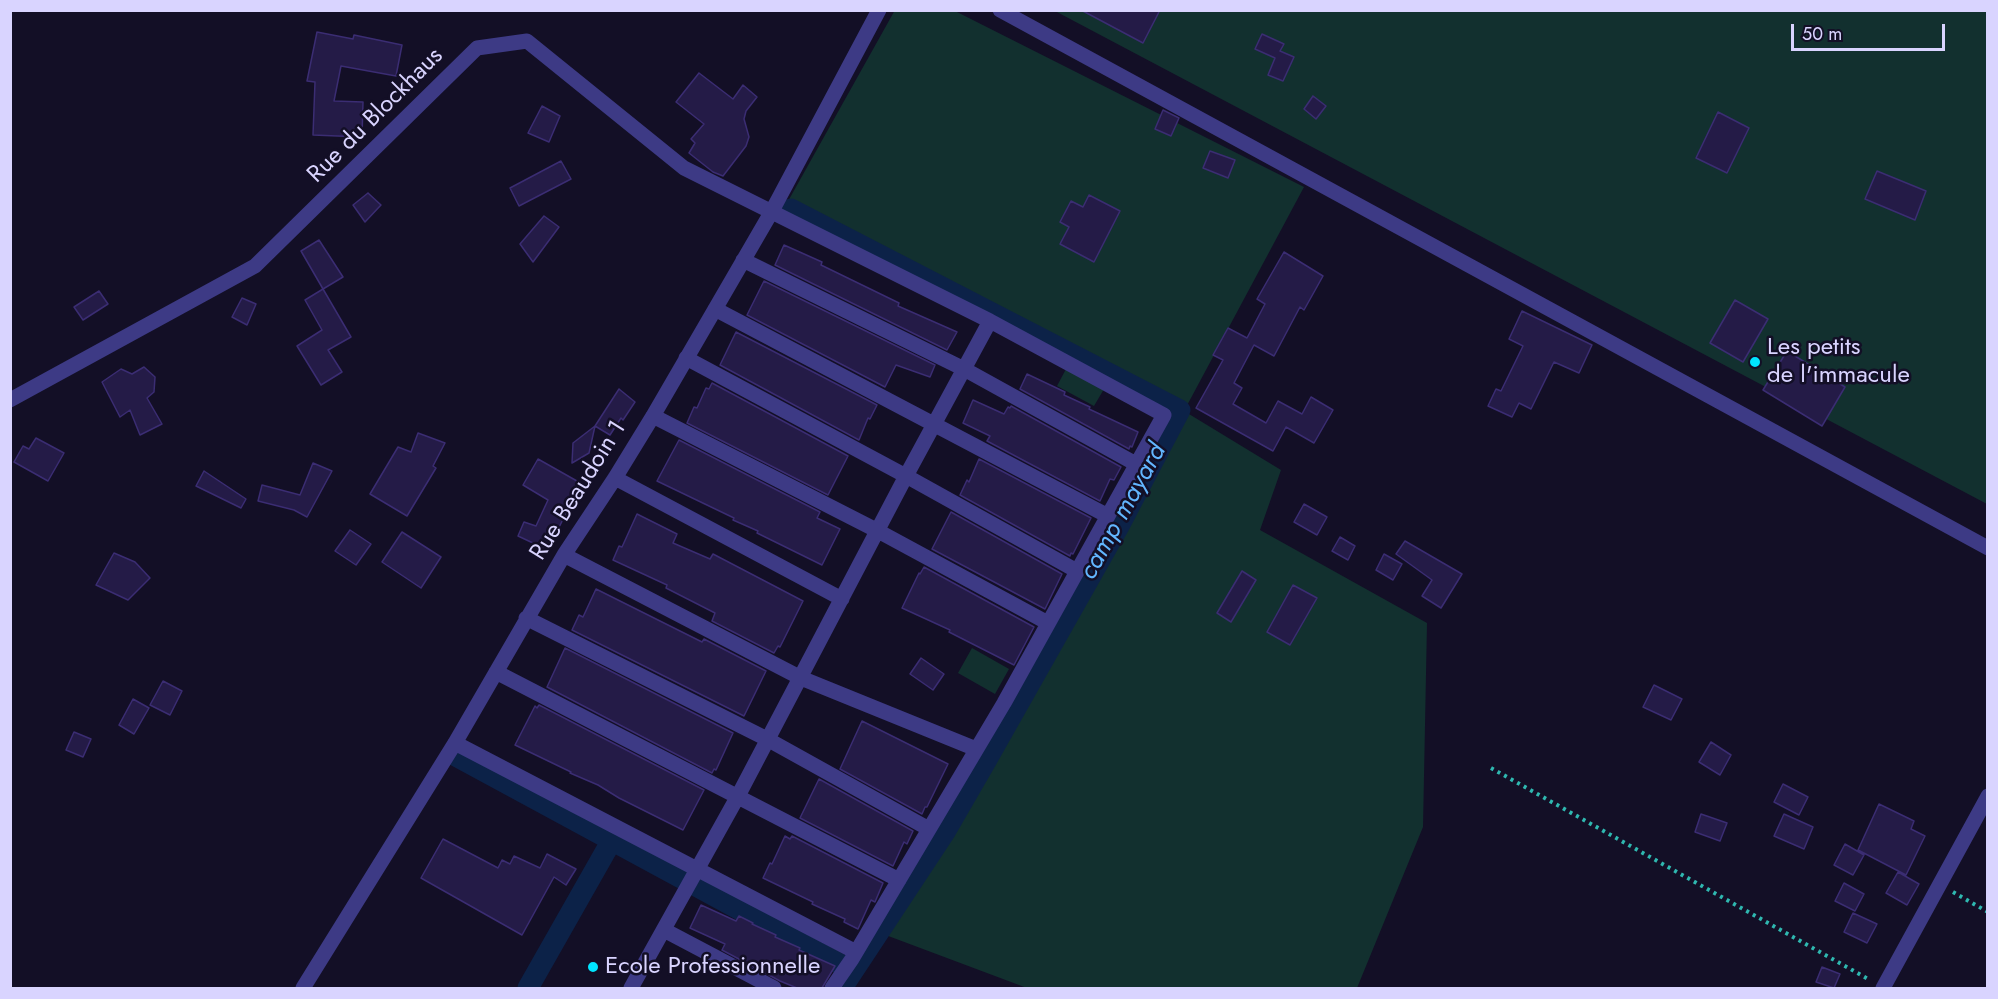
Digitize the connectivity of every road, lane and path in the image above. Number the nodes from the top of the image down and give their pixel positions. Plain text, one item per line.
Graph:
1 (879, 10) edge
2 (1000, 10) edge
3 (772, 211) junction
4 (743, 260) junction
5 (715, 309) junction
6 (990, 321) junction
7 (686, 358) junction
8 (964, 369) junction
9 (10, 400) edge
10 (653, 416) junction
11 (935, 425) junction
12 (1136, 464) junction
13 (906, 476) junction
14 (615, 478) junction
15 (1108, 516) junction
16 (878, 531) junction
17 (1988, 548) edge
18 (564, 555) junction
19 (1077, 571) junction
20 (842, 598) junction
21 (526, 618) junction
22 (1048, 623) junction
23 (496, 672) junction
24 (801, 678) junction
25 (767, 739) junction
26 (455, 743) junction
27 (976, 749) junction
28 (1491, 768) dead end
29 (738, 796) junction
30 (1988, 796) edge
31 (929, 829) junction
32 (694, 878) junction
33 (899, 880) junction
34 (1939, 884) junction
35 (1988, 912) edge
36 (664, 930) junction
37 (850, 960) junction
38 (303, 988) edge
39 (631, 988) edge
40 (774, 988) edge
41 (832, 988) edge
42 (1883, 988) edge

1 - 3 street, Rue Beaudoin 1
2 - 17 street
3 - 4 street, Rue Beaudoin 1
3 - 6 street, Rue du Blockhaus
3 - 9 street, Rue du Blockhaus
4 - 5 street, Rue Beaudoin 1
4 - 8 street
5 - 7 street, Rue Beaudoin 1
5 - 11 street
6 - 8 street
6 - 12 street, Rue du Blockhaus
7 - 10 street, Rue Beaudoin 1
7 - 13 street
8 - 11 street
8 - 12 street
10 - 14 street, Rue Beaudoin 1
10 - 16 street
11 - 13 street
11 - 15 street
12 - 15 street
13 - 16 street
13 - 19 street
14 - 18 street, Rue Beaudoin 1
14 - 20 street
15 - 19 street
16 - 20 street
16 - 22 street
18 - 21 street, Rue Beaudoin 1
18 - 24 street
19 - 22 street
20 - 24 street
21 - 23 street, Rue Beaudoin 1
21 - 25 street
22 - 27 street
23 - 26 street, Rue Beaudoin 1
23 - 29 street
24 - 25 street
24 - 27 street
25 - 29 street
25 - 31 street
26 - 32 street
26 - 38 street, Rue Beaudoin 1
27 - 31 street
28 - 42 path
29 - 32 street
29 - 33 street
30 - 34 street
31 - 33 street
32 - 36 street
32 - 37 street
33 - 37 street
34 - 35 path
34 - 42 street
36 - 39 street
36 - 40 street
37 - 41 street

